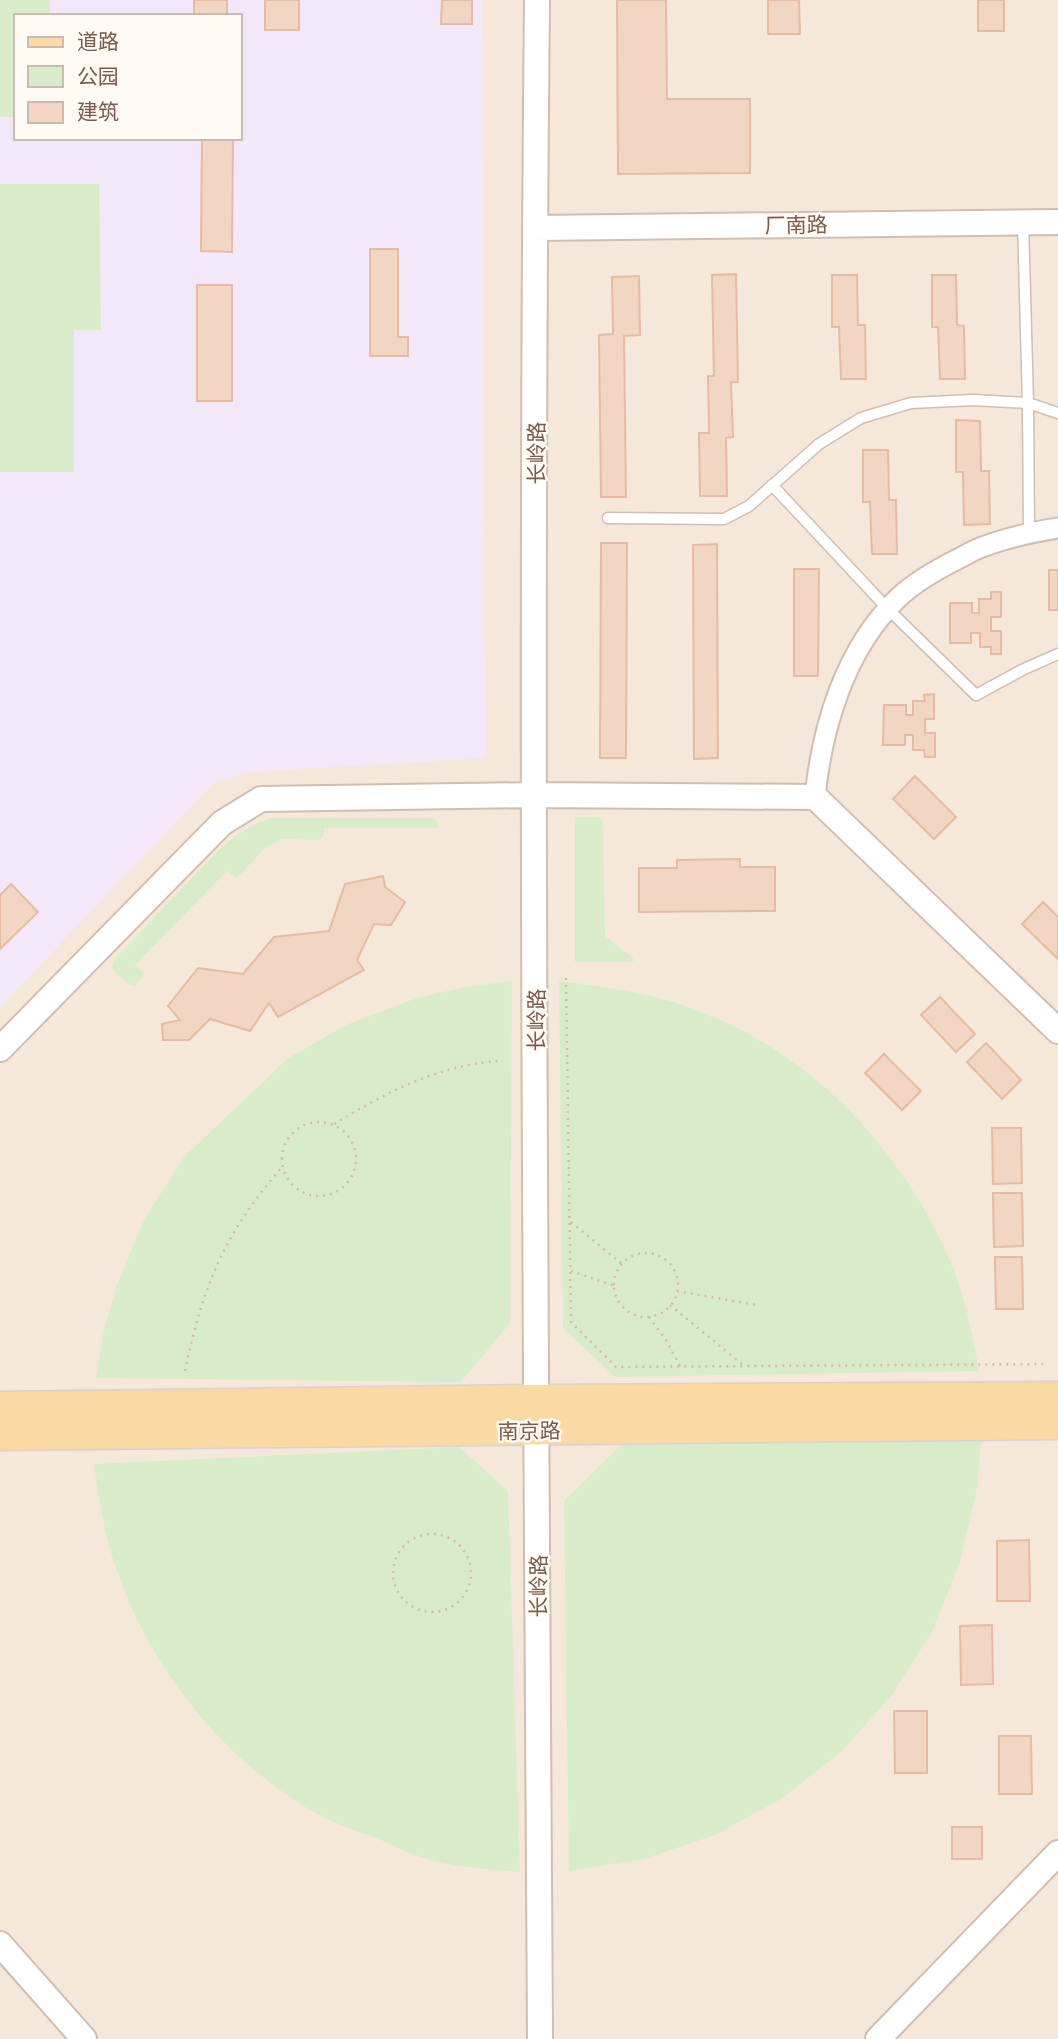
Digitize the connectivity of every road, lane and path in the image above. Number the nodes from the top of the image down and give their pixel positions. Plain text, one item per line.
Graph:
1 (537, 0) edge
2 (1023, 221) junction
3 (1058, 222) edge
4 (535, 228) junction
5 (1028, 403) junction
6 (1058, 413) edge
7 (772, 485) junction
8 (608, 518) dead end
9 (1058, 528) edge
10 (1028, 533) junction
11 (888, 609) junction
12 (1058, 654) edge
13 (535, 795) junction
14 (815, 797) junction
15 (566, 978) dead end
16 (1058, 1031) edge
17 (0, 1049) edge
18 (499, 1061) dead end
19 (332, 1125) junction
20 (282, 1167) junction
21 (571, 1222) junction
22 (622, 1264) junction
23 (571, 1271) junction
24 (615, 1286) junction
25 (677, 1291) junction
26 (670, 1305) junction
27 (757, 1305) dead end
28 (649, 1317) junction
29 (1048, 1364) dead end
30 (680, 1366) junction
31 (744, 1366) junction
32 (185, 1371) dead end
33 (1058, 1397) edge
34 (536, 1400) junction
35 (0, 1408) edge
36 (1058, 1424) edge
37 (536, 1430) junction
38 (0, 1435) edge
39 (440, 1534) joint
40 (1058, 1853) edge
41 (0, 1945) edge
42 (84, 2039) edge
43 (540, 2039) edge
44 (878, 2039) edge

1 - 4 street, 长岭路
2 - 3 street, 厂南路
2 - 4 street, 厂南路
2 - 5 lane
4 - 13 street, 长岭路
5 - 6 lane
5 - 7 lane
5 - 10 lane
7 - 8 lane
7 - 11 lane
9 - 10 street
10 - 11 street
11 - 12 lane
11 - 14 street
13 - 14 street
13 - 17 street
13 - 34 street, 长岭路
14 - 16 street
15 - 21 path
18 - 19 path
19 - 20 path
19 - 20 path
20 - 32 path
21 - 22 path
21 - 23 path
22 - 24 path
22 - 25 path
23 - 24 path
23 - 30 path
24 - 28 path
25 - 26 path
25 - 27 path
26 - 28 path
26 - 31 path
28 - 30 path
29 - 31 path
30 - 31 path
33 - 34 main road, 南京路
34 - 35 main road, 南京路
34 - 37 street, 长岭路
36 - 37 main road, 南京路
37 - 38 main road, 南京路
37 - 43 street, 长岭路
39 - 39 path
40 - 44 street
41 - 42 street

